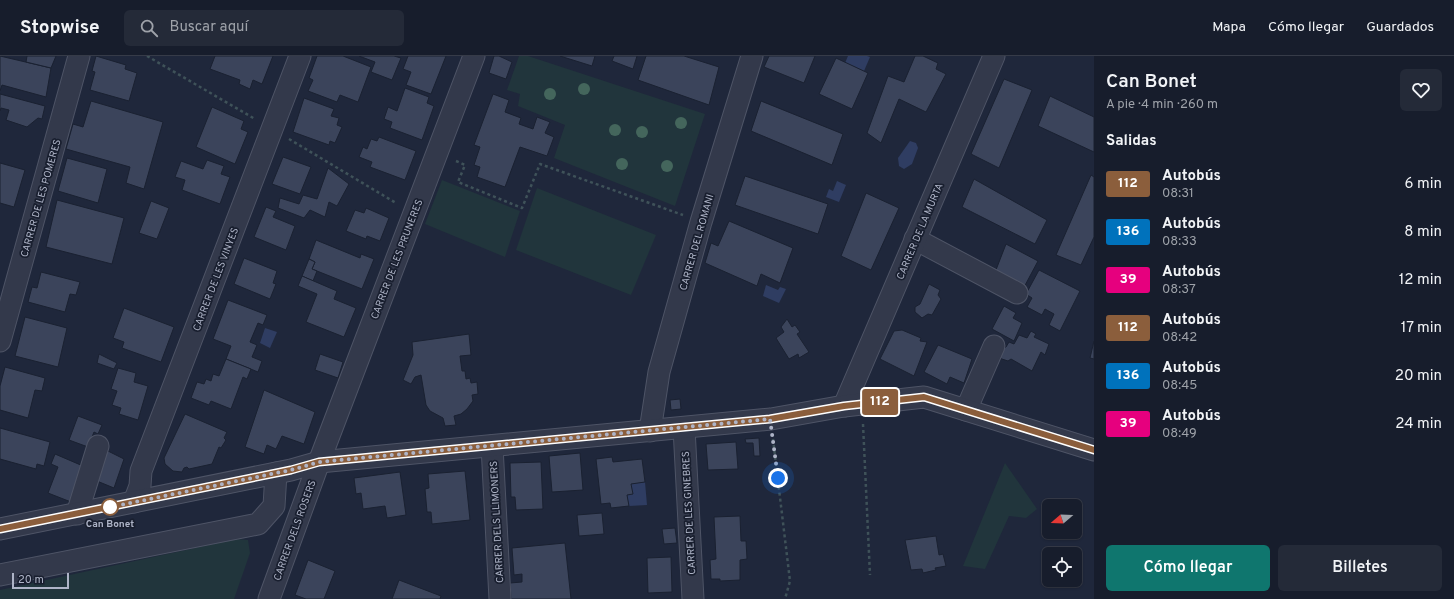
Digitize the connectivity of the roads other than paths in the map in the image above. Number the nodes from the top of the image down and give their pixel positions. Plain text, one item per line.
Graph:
1 (79, 56) edge
2 (300, 56) edge
3 (474, 56) edge
4 (752, 56) edge
5 (994, 56) edge
6 (916, 239) junction
7 (1016, 293) dead end
8 (0, 341) edge
9 (994, 346) dead end
10 (853, 405) junction
11 (966, 410) junction
12 (684, 428) junction
13 (650, 431) junction
14 (98, 446) dead end
15 (492, 446) junction
16 (1094, 450) edge
17 (319, 462) junction
18 (276, 473) junction
19 (134, 502) junction
20 (77, 514) junction
21 (0, 529) edge
22 (0, 575) edge
23 (269, 599) edge
24 (500, 599) edge
25 (692, 599) edge

1 - 8 street, CARRER DE LES POMERES
2 - 19 street, CARRER DE LES VINYES
3 - 17 street, CARRER DE LES PRUNERES
4 - 13 street, CARRER DEL ROMANI
5 - 6 street, CARRER DE LA MURTA
6 - 7 street
6 - 10 street, CARRER DE LA MURTA
9 - 11 street
10 - 11 street
10 - 12 street
11 - 16 street
12 - 13 street
12 - 25 street, CARRER DE LES GINEBRES
13 - 15 street
14 - 20 street
15 - 17 street
15 - 24 street, CARRER DELS LLIMONERS
17 - 18 street
17 - 23 street, CARRER DELS ROSERS
18 - 19 street
18 - 22 street
19 - 20 street
20 - 21 street

